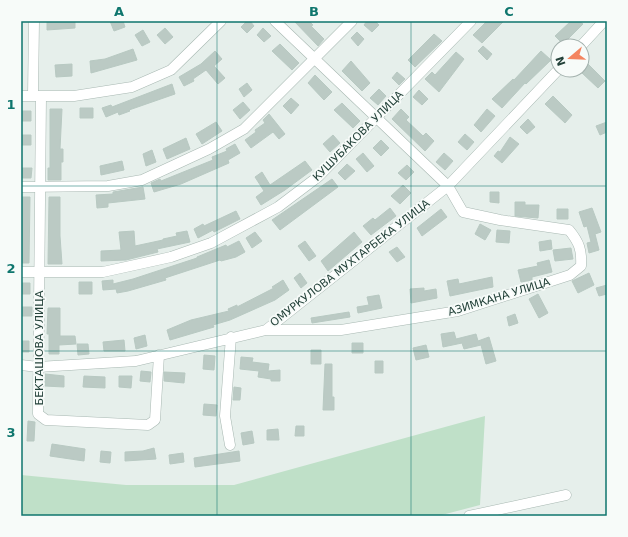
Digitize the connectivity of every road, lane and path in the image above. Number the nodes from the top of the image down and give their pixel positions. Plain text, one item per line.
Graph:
1 (34, 21) edge
2 (221, 21) edge
3 (275, 21) edge
4 (352, 21) edge
5 (471, 21) edge
6 (604, 21) edge
7 (588, 38) edge
8 (316, 60) junction
9 (550, 78) edge
10 (21, 96) edge
11 (37, 96) junction
12 (377, 118) junction
13 (448, 186) junction
14 (21, 187) edge
15 (39, 187) junction
16 (21, 272) edge
17 (39, 272) junction
18 (266, 330) junction
19 (231, 337) junction
20 (159, 355) junction
21 (21, 365) edge
22 (38, 367) junction
23 (230, 445) dead end
24 (566, 496) dead end
25 (469, 516) edge

1 - 11 street, БЕКТАШОВА УЛИЦА
2 - 11 street
3 - 8 street
4 - 8 street
5 - 12 street, КУШУБАКОВА УЛИЦА
6 - 7 street
8 - 12 street
8 - 15 street
9 - 13 street, ОМУРКУЛОВА МУХТАРБЕКА УЛИЦА
10 - 11 street
11 - 15 street, БЕКТАШОВА УЛИЦА
12 - 13 street
12 - 17 street, КУШУБАКОВА УЛИЦА
13 - 18 street, ОМУРКУЛОВА МУХТАРБЕКА УЛИЦА
13 - 18 street, АЗИМКАНА УЛИЦА
14 - 15 street
15 - 17 street, БЕКТАШОВА УЛИЦА
16 - 17 street, КУШУБАКОВА УЛИЦА
17 - 22 street, БЕКТАШОВА УЛИЦА
18 - 19 street, ОМУРКУЛОВА МУХТАРБЕКА УЛИЦА
19 - 20 street, ОМУРКУЛОВА МУХТАРБЕКА УЛИЦА
19 - 23 street
20 - 22 street, ОМУРКУЛОВА МУХТАРБЕКА УЛИЦА
20 - 22 street, БЕКТАШОВА УЛИЦА
21 - 22 street, ОМУРКУЛОВА МУХТАРБЕКА УЛИЦА
24 - 25 street

